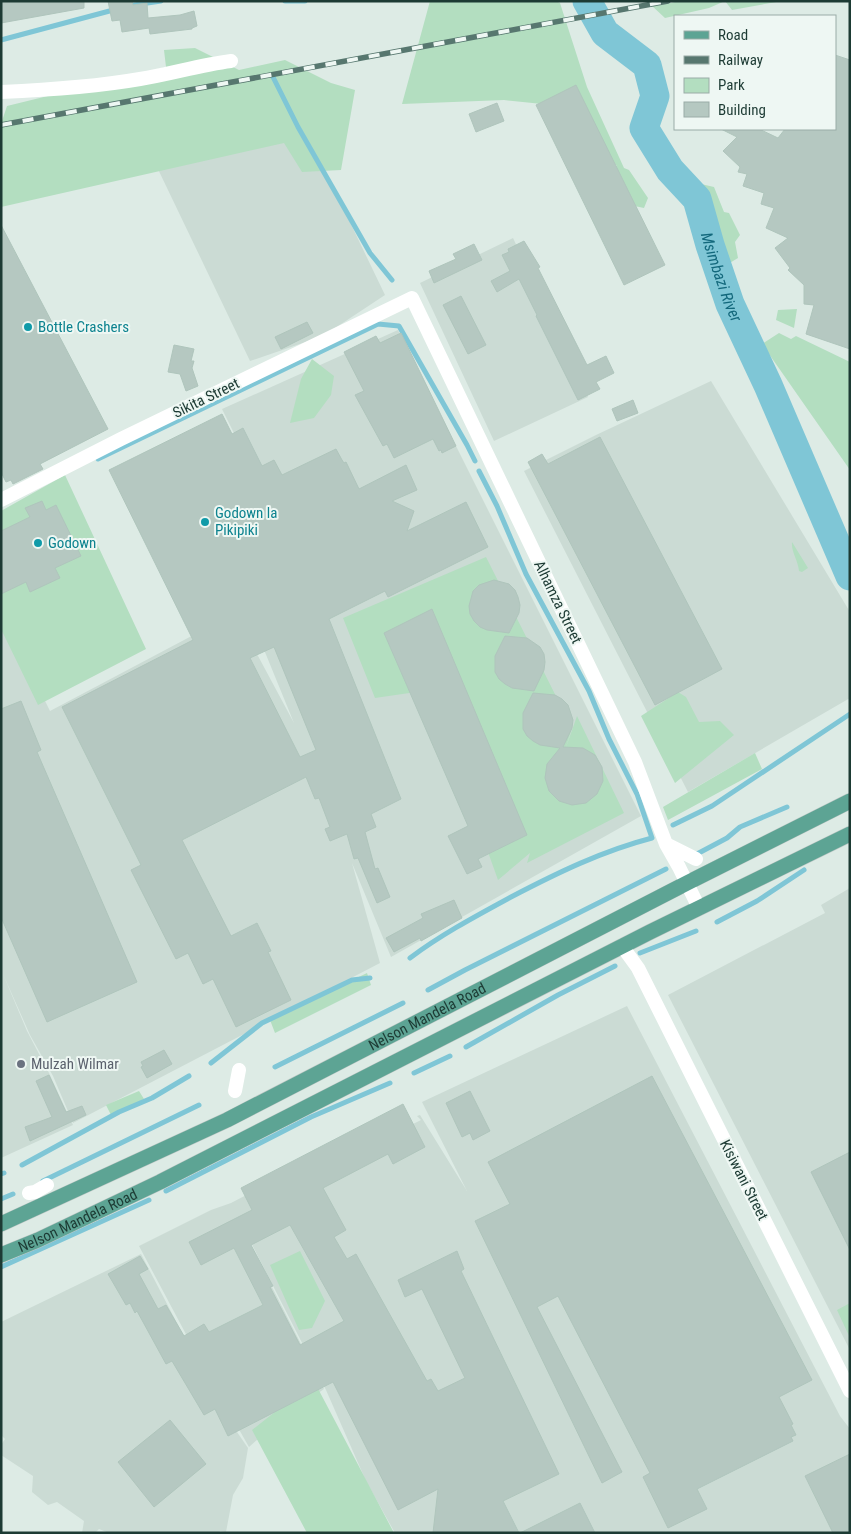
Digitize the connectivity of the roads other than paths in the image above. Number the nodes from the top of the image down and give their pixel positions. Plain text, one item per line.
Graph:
1 (231, 61) dead end
2 (1, 92) edge
3 (412, 298) joint
4 (1, 500) edge
5 (850, 802) edge
6 (850, 834) edge
7 (666, 844) junction
8 (696, 859) dead end
9 (687, 883) junction
10 (699, 908) junction
11 (622, 946) junction
12 (239, 1070) dead end
13 (236, 1092) dead end
14 (47, 1185) dead end
15 (29, 1193) dead end
16 (1, 1224) edge
17 (1, 1255) edge
18 (850, 1391) edge

1 - 2 street
3 - 4 street, Sikita Street
3 - 7 street, Alhamza Street
5 - 9 main road, Nelson Mandela Road
6 - 10 main road, Nelson Mandela Road
7 - 8 street
7 - 9 street, Alhamza Street
9 - 10 street, Alhamza Street
9 - 16 main road, Nelson Mandela Road
10 - 11 main road, Nelson Mandela Road
11 - 17 main road, Nelson Mandela Road
11 - 18 street, Kisiwani Street
12 - 13 street
14 - 15 street

